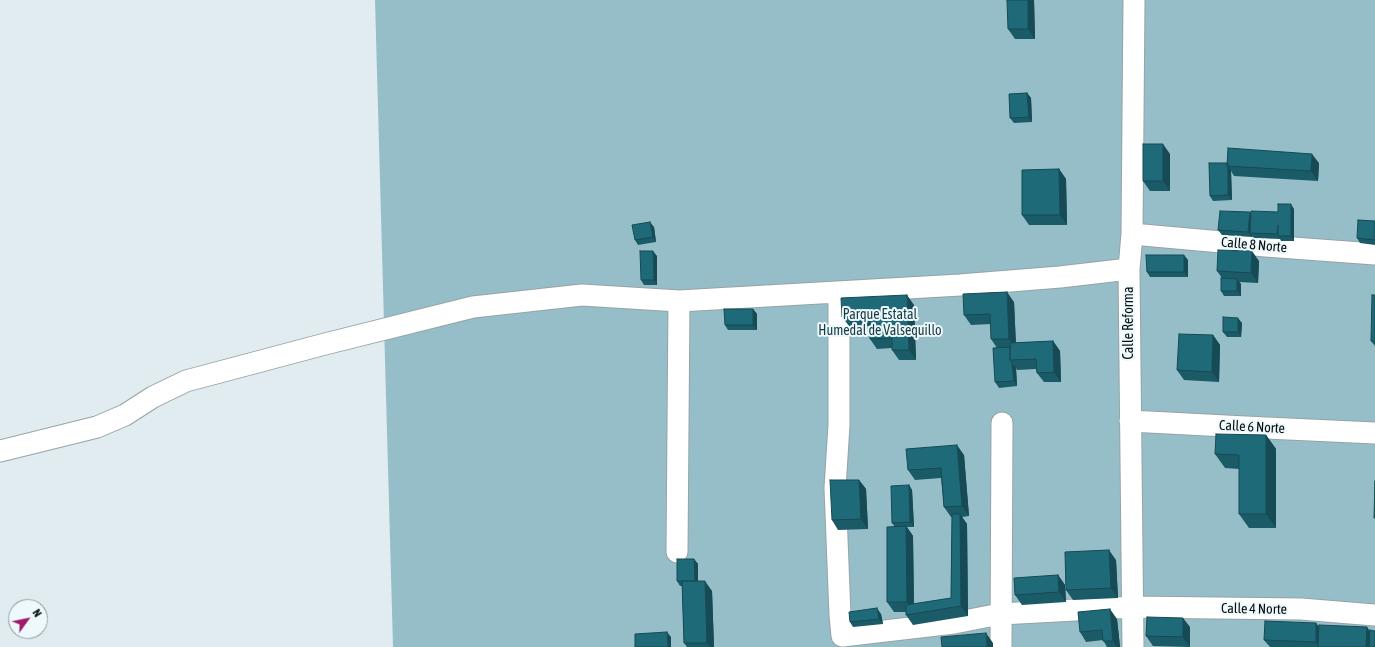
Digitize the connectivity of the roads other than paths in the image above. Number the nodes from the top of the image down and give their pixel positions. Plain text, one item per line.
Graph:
1 (1134, 0) edge
2 (1132, 234) junction
3 (1375, 254) edge
4 (1129, 269) junction
5 (839, 292) junction
6 (679, 301) junction
7 (1130, 421) junction
8 (1002, 423) dead end
9 (1375, 433) edge
10 (0, 451) edge
11 (677, 552) dead end
12 (1132, 607) junction
13 (1000, 614) junction
14 (1375, 615) edge
15 (1001, 647) edge
16 (1133, 647) edge

1 - 2 street, Calle Reforma
2 - 3 street, Calle 8 Norte
2 - 4 street, Calle Reforma
4 - 5 street
4 - 7 street, Calle Reforma
5 - 6 street
5 - 13 street, Calle 4 Norte
6 - 10 street
6 - 11 street
7 - 9 street, Calle 6 Norte
7 - 12 street, Calle Reforma
8 - 13 street
12 - 13 street, Calle 4 Norte
12 - 14 street, Calle 4 Norte
12 - 16 street, Calle Reforma
13 - 15 street

